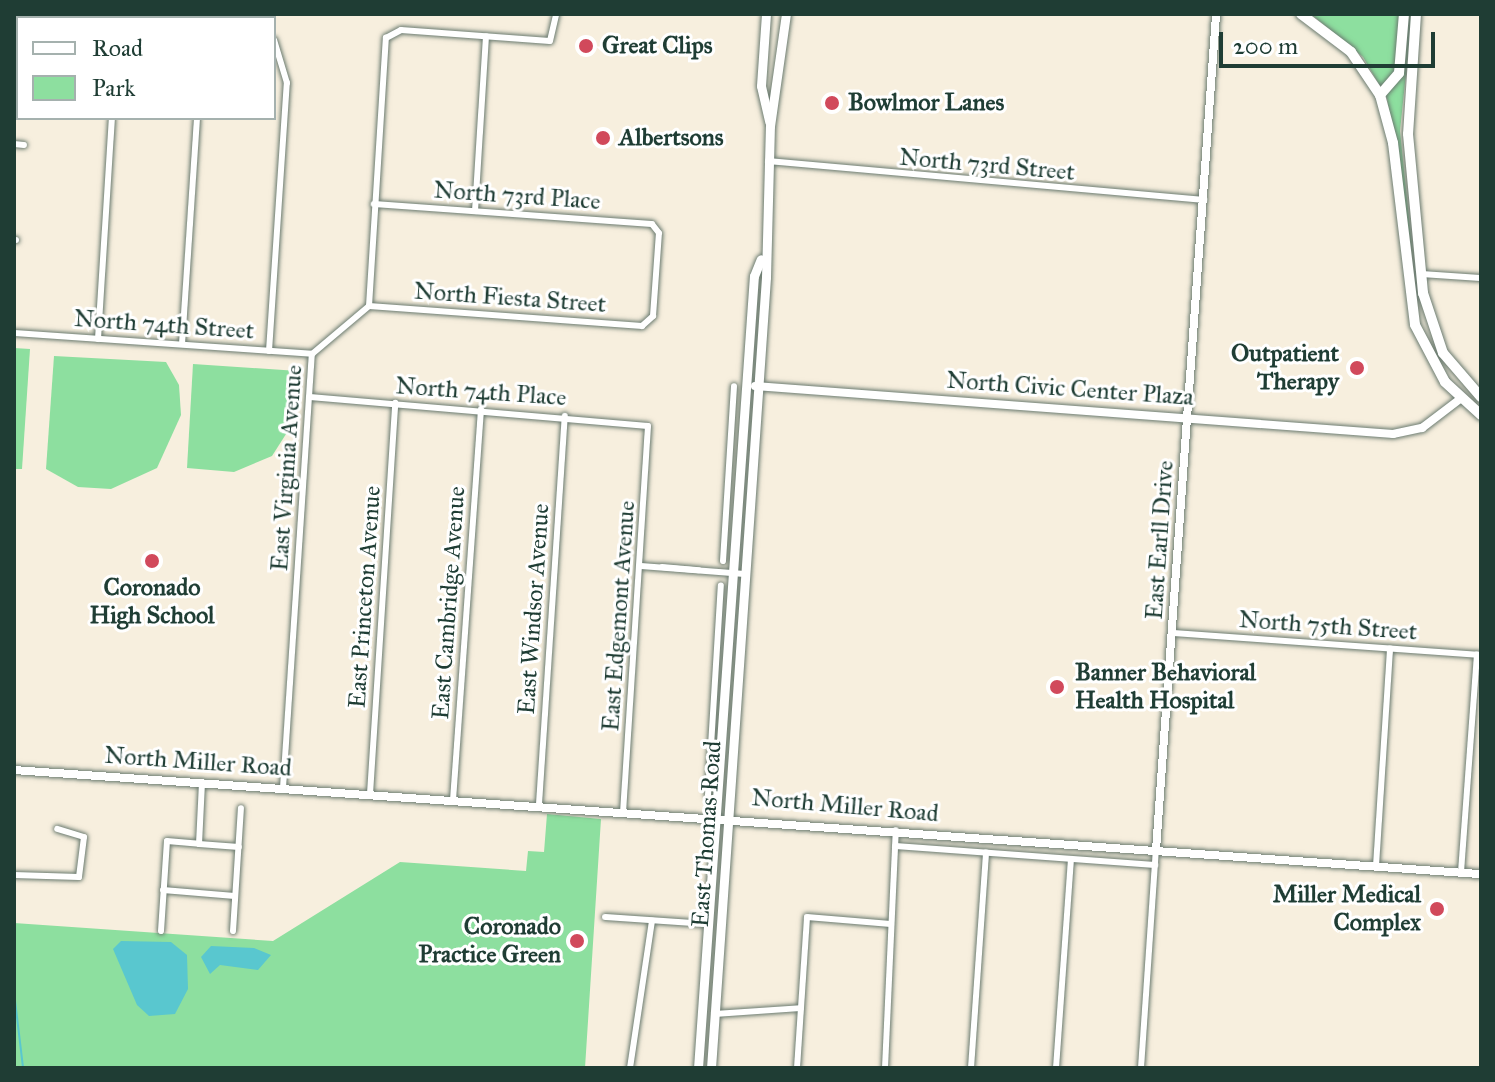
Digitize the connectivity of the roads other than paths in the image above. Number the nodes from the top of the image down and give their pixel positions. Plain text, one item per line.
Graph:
1 (556, 14) edge
2 (766, 14) edge
3 (786, 14) edge
4 (1216, 14) edge
5 (1301, 14) edge
6 (1404, 14) edge
7 (1416, 14) edge
8 (486, 36) junction
9 (276, 45) edge
10 (276, 69) edge
11 (285, 70) junction
12 (1394, 81) junction
13 (1380, 95) junction
14 (112, 120) edge
15 (197, 120) edge
16 (770, 126) junction
17 (1408, 141) junction
18 (14, 144) edge
19 (24, 145) dead end
20 (768, 161) junction
21 (1204, 200) junction
22 (374, 204) junction
23 (475, 211) junction
24 (761, 258) junction
25 (1406, 274) junction
26 (1420, 274) junction
27 (1481, 278) edge
28 (369, 306) junction
29 (649, 322) joint
30 (14, 333) edge
31 (98, 339) junction
32 (182, 344) junction
33 (269, 351) junction
34 (312, 354) junction
35 (746, 385) junction
36 (734, 386) dead end
37 (758, 387) junction
38 (1470, 388) junction
39 (310, 397) junction
40 (1481, 397) edge
41 (1460, 399) junction
42 (395, 403) junction
43 (481, 409) junction
44 (1481, 415) edge
45 (565, 416) junction
46 (1189, 418) junction
47 (648, 426) joint
48 (731, 441) junction
49 (743, 442) junction
50 (730, 542) junction
51 (747, 543) junction
52 (723, 561) dead end
53 (641, 566) junction
54 (733, 573) junction
55 (745, 574) junction
56 (721, 585) dead end
57 (726, 602) junction
58 (743, 603) junction
59 (1173, 633) junction
60 (1390, 648) junction
61 (1479, 655) edge
62 (716, 746) junction
63 (14, 770) edge
64 (14, 780) edge
65 (202, 782) junction
66 (283, 788) junction
67 (370, 794) junction
68 (708, 795) dead end
69 (453, 800) junction
70 (539, 804) junction
71 (241, 808) dead end
72 (623, 809) junction
73 (722, 816) junction
74 (57, 829) dead end
75 (896, 830) junction
76 (199, 844) junction
77 (895, 846) junction
78 (239, 847) junction
79 (1156, 850) junction
80 (986, 853) junction
81 (1071, 860) junction
82 (1155, 865) junction
83 (1376, 866) junction
84 (1461, 872) junction
85 (1481, 874) edge
86 (14, 875) edge
87 (163, 890) junction
88 (235, 896) junction
89 (605, 917) dead end
90 (652, 921) junction
91 (708, 924) junction
92 (891, 924) junction
93 (161, 931) dead end
94 (233, 931) dead end
95 (801, 1008) junction
96 (714, 1014) junction
97 (630, 1068) edge
98 (698, 1068) edge
99 (711, 1068) edge
100 (797, 1068) edge
101 (885, 1068) edge
102 (971, 1068) edge
103 (1056, 1068) edge
104 (1141, 1068) edge

1 - 8 street
2 - 16 main road, East Thomas Road
3 - 16 main road, East Thomas Road
4 - 21 street, East Earll Drive
5 - 13 main road
6 - 12 main road
7 - 17 main road
8 - 22 street
8 - 23 street
9 - 11 street
10 - 11 street
11 - 33 street
12 - 13 main road
12 - 17 main road
13 - 25 main road
14 - 31 street
15 - 32 street
16 - 20 main road, East Thomas Road
17 - 26 main road
18 - 19 street
20 - 21 street, North 73rd Street
20 - 24 main road, East Thomas Road
21 - 46 street, East Earll Drive
22 - 23 street, North 73rd Place
22 - 28 street
23 - 29 street, North 73rd Place
24 - 35 main road, East Thomas Road
24 - 37 main road, East Thomas Road
25 - 26 street
25 - 41 main road
26 - 27 street
26 - 38 main road
28 - 29 street, North Fiesta Street
28 - 34 street, East Virginia Avenue
30 - 31 street, North 74th Street
31 - 32 street, North 74th Street
32 - 33 street, North 74th Street
33 - 34 street, North 74th Street
34 - 39 street, East Virginia Avenue
35 - 37 street, North Civic Center Plaza
35 - 49 main road, East Thomas Road
36 - 48 street, East Thomas Road
37 - 46 street, North Civic Center Plaza
37 - 51 main road, East Thomas Road
38 - 40 main road
38 - 41 street, North Civic Center Plaza
39 - 42 street, North 74th Place
39 - 66 street, East Virginia Avenue
41 - 44 main road
41 - 46 street, North Civic Center Plaza
42 - 43 street, North 74th Place
42 - 67 street, East Princeton Avenue
43 - 45 street, North 74th Place
43 - 69 street, East Cambridge Avenue
45 - 47 street, North 74th Place
45 - 70 street, East Windsor Avenue
46 - 59 street, East Earll Drive
47 - 53 street, East Edgemont Avenue
48 - 49 street
48 - 50 street, East Thomas Road
49 - 50 main road, East Thomas Road
50 - 51 street
50 - 52 street, East Thomas Road
50 - 54 main road, East Thomas Road
51 - 55 main road, East Thomas Road
53 - 54 street
53 - 72 street, East Edgemont Avenue
54 - 55 street
54 - 57 main road, East Thomas Road
55 - 58 main road, East Thomas Road
56 - 57 street, East Thomas Road
57 - 58 street
57 - 62 main road, East Thomas Road
58 - 73 main road, East Thomas Road
59 - 60 street, North 75th Street
59 - 79 street, East Earll Drive
60 - 61 street, North 75th Street
60 - 83 street
61 - 84 street
62 - 68 street, East Thomas Road
62 - 73 main road, East Thomas Road
63 - 64 street
63 - 65 street, North Miller Road
65 - 66 street, North Miller Road
65 - 76 street
66 - 67 street, North Miller Road
67 - 69 street, North Miller Road
69 - 70 street, North Miller Road
70 - 72 street, North Miller Road
71 - 78 street
72 - 73 street, North Miller Road
73 - 75 street, North Miller Road
73 - 91 main road, East Thomas Road
73 - 96 main road, East Thomas Road
74 - 86 street
75 - 77 street
75 - 79 street, North Miller Road
76 - 78 street
76 - 87 street
77 - 80 street, North Miller Road
77 - 92 street
78 - 88 street
79 - 82 street, East Earll Drive
79 - 83 street, North Miller Road
80 - 81 street, North Miller Road
80 - 102 street
81 - 82 street, North Miller Road
81 - 103 street
82 - 104 street, East Earll Drive
83 - 84 street, North Miller Road
84 - 85 street, North Miller Road
87 - 88 street
87 - 93 street
88 - 94 street
89 - 90 street
90 - 91 street
90 - 97 street
91 - 98 main road, East Thomas Road
92 - 95 street
92 - 101 street
95 - 96 street
95 - 100 street
96 - 99 main road, East Thomas Road

